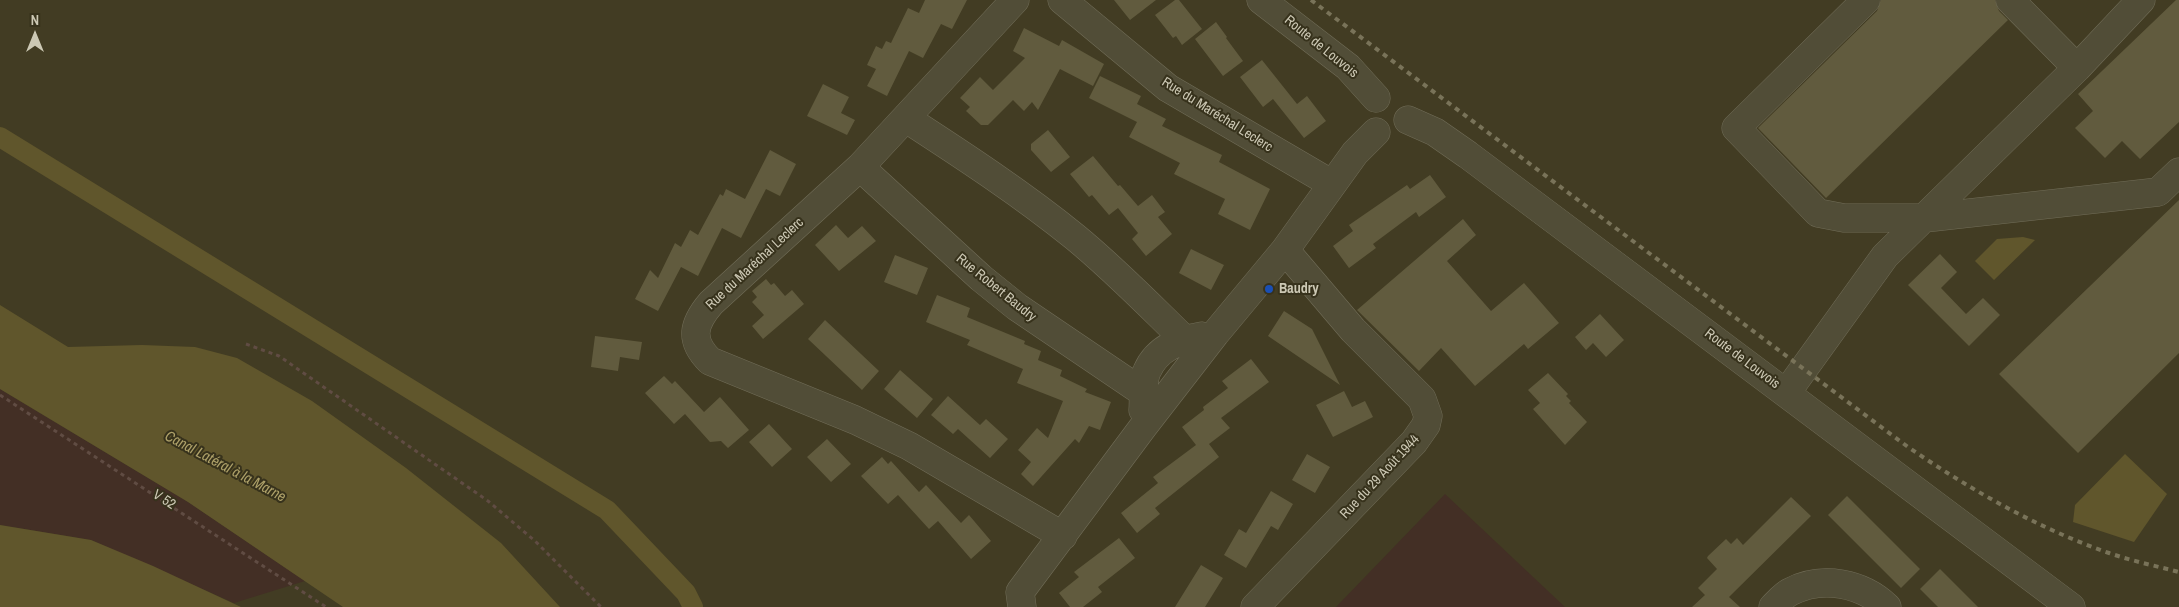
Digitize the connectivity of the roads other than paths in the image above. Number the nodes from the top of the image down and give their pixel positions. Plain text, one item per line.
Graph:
1 (1015, 0) edge
2 (1062, 0) edge
3 (1261, 0) edge
4 (1866, 0) edge
5 (2010, 0) edge
6 (2141, 0) edge
7 (2077, 68) junction
8 (1376, 98) junction
9 (907, 119) junction
10 (1408, 120) junction
11 (1376, 132) junction
12 (860, 167) junction
13 (2179, 172) edge
14 (1332, 184) junction
15 (1925, 218) junction
16 (1285, 250) junction
17 (1215, 334) junction
18 (1184, 339) junction
19 (1787, 392) junction
20 (1144, 393) junction
21 (1143, 427) junction
22 (1063, 536) junction
23 (1022, 607) edge
24 (1255, 607) edge
25 (1773, 607) edge
26 (1887, 607) edge
27 (2071, 607) edge

1 - 9 street, Rue du Maréchal Leclerc
2 - 14 street, Rue du Maréchal Leclerc
3 - 8 street, Route de Louvois
4 - 15 street
5 - 7 street
6 - 7 street
7 - 15 street
8 - 10 street
8 - 11 street
9 - 12 street, Rue du Maréchal Leclerc
9 - 18 street
10 - 11 street
10 - 19 street, Route de Louvois
11 - 14 street
12 - 20 street, Rue Robert Baudry
12 - 22 street, Rue du Maréchal Leclerc
13 - 15 street
14 - 16 street
15 - 19 street
16 - 17 street
16 - 24 street, Rue du 29 Août 1944
17 - 18 street
17 - 21 street
18 - 20 street
19 - 27 street, Route de Louvois
20 - 21 street
21 - 22 street
22 - 23 street
25 - 26 street

